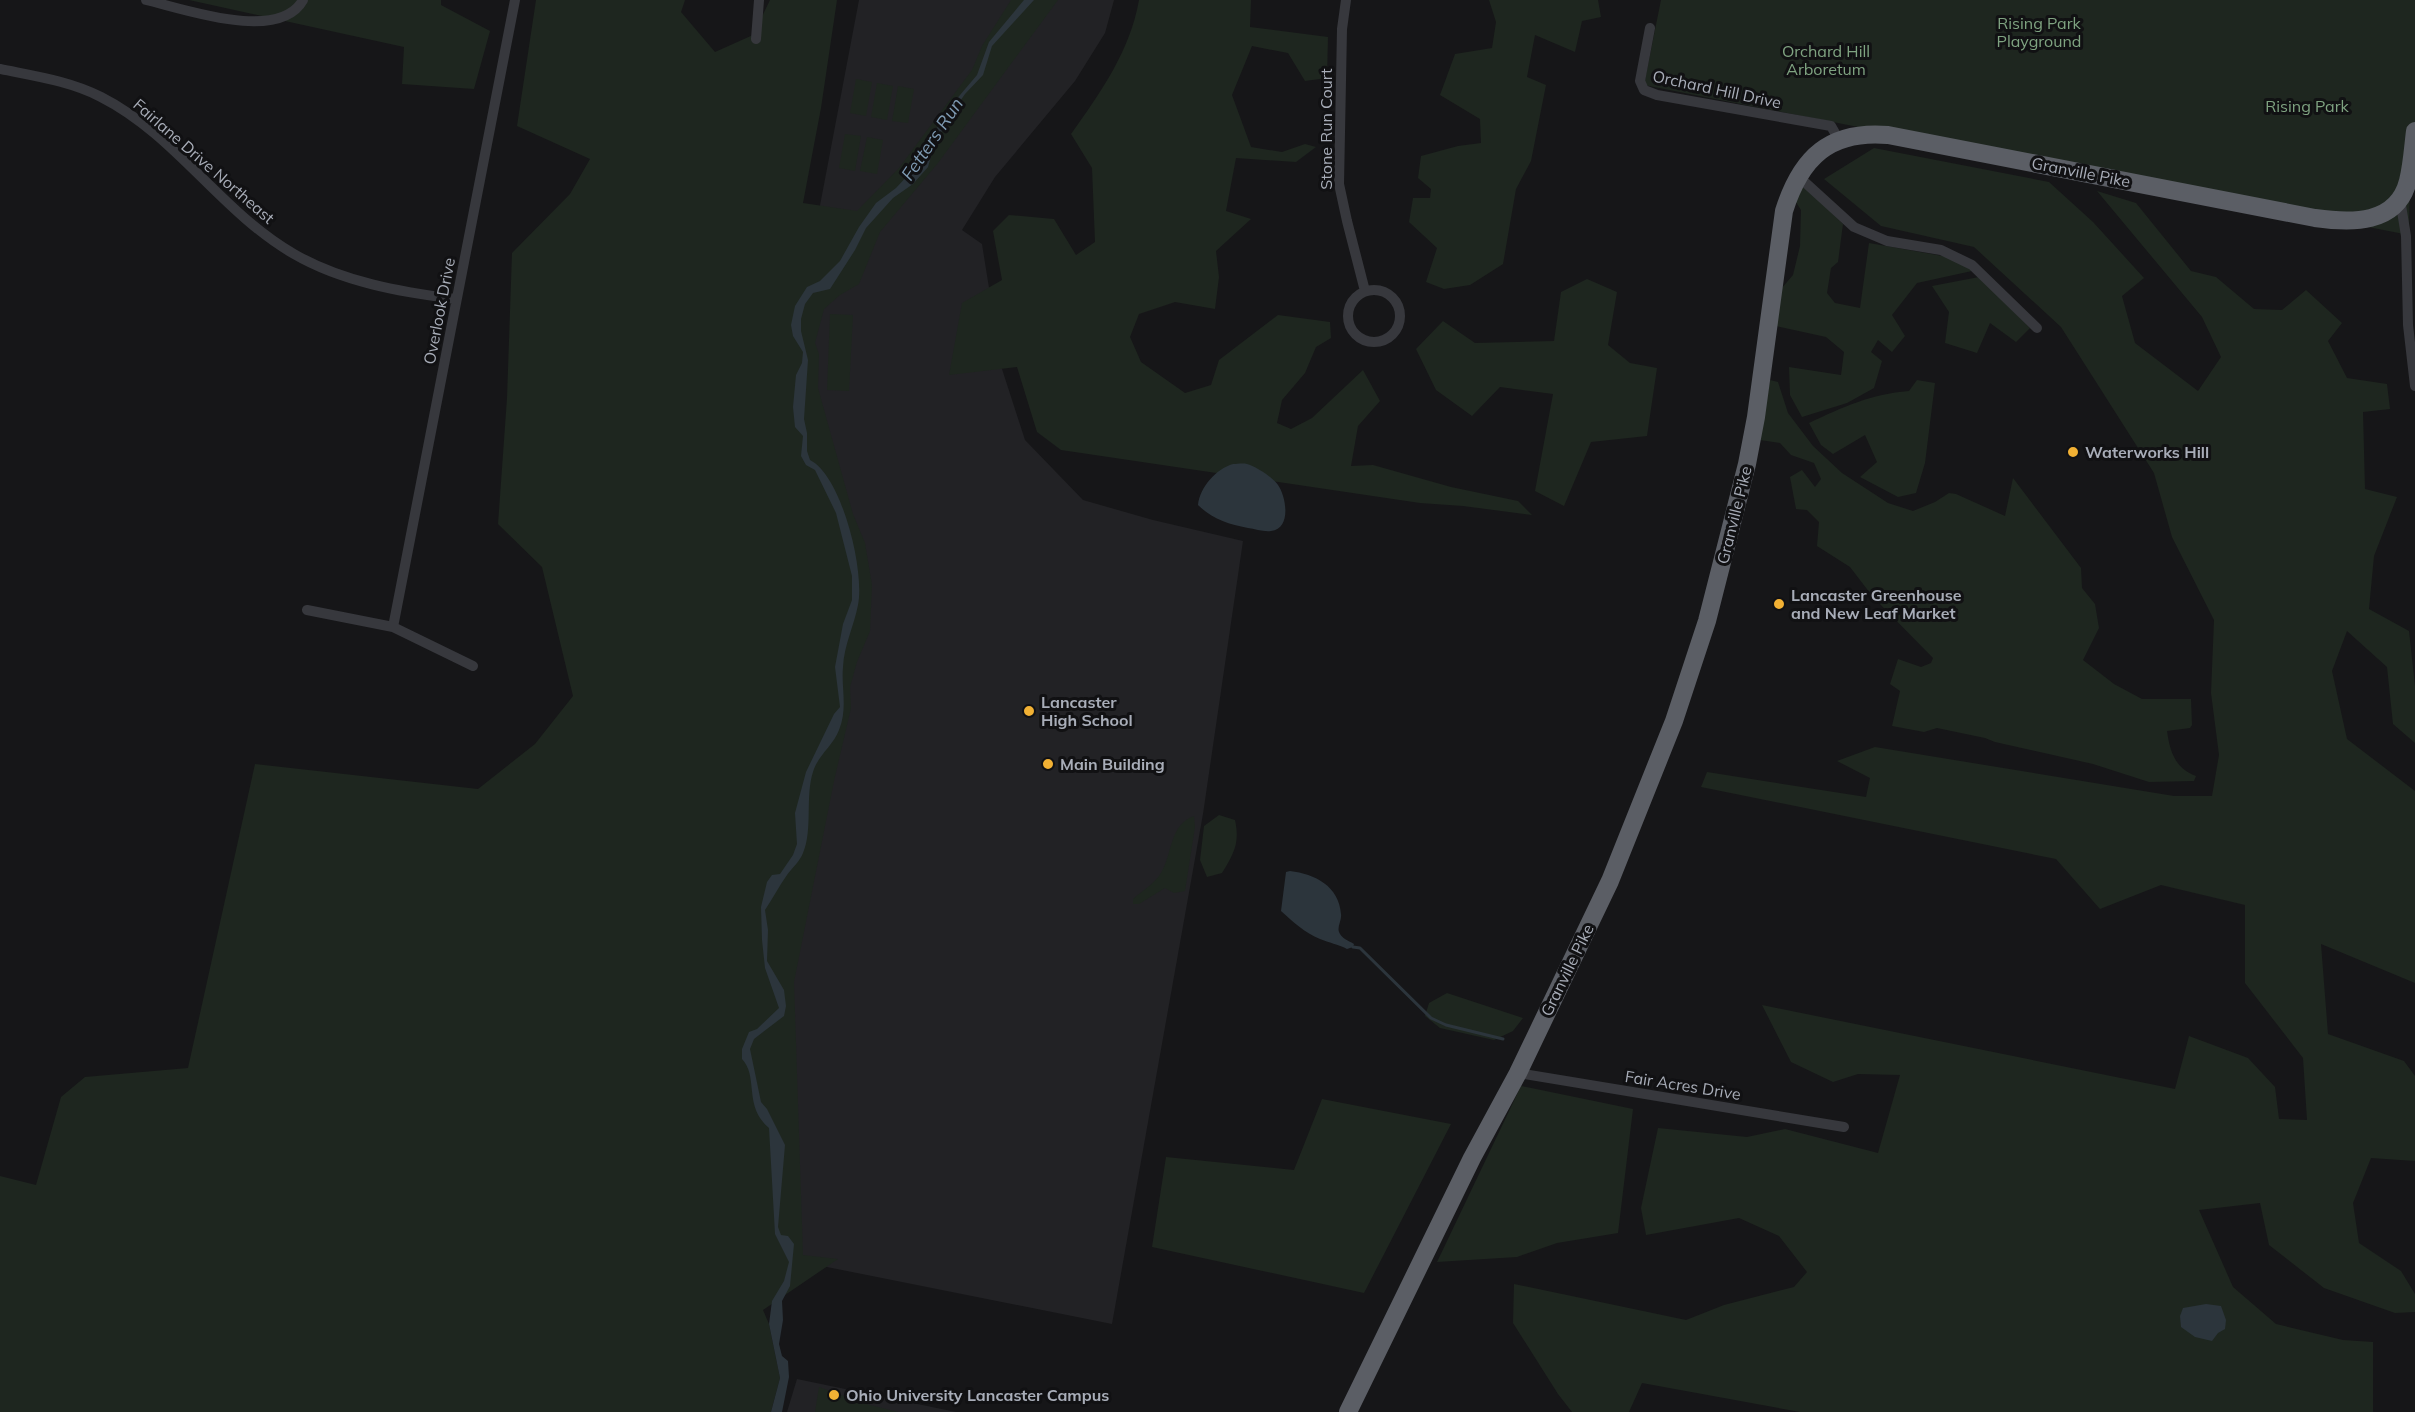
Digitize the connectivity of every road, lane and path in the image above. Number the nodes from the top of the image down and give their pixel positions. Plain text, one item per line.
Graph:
1 (146, 0) edge
2 (303, 0) edge
3 (515, 0) edge
4 (759, 0) edge
5 (1346, 0) edge
6 (1650, 28) dead end
7 (756, 39) dead end
8 (0, 69) edge
9 (2415, 130) edge
10 (1839, 140) junction
11 (1798, 176) junction
12 (2400, 199) junction
13 (1365, 291) junction
14 (455, 299) junction
15 (2411, 306) edge
16 (2037, 328) dead end
17 (2415, 386) edge
18 (307, 610) dead end
19 (393, 627) junction
20 (473, 666) dead end
21 (1518, 1073) junction
22 (1844, 1127) dead end
23 (1348, 1412) edge

1 - 2 street
3 - 14 street, Overlook Drive
4 - 7 street
5 - 13 street, Stone Run Court
6 - 10 street, Orchard Hill Drive
8 - 14 street, Fairlane Drive Northeast
9 - 12 highway
10 - 11 highway, Granville Pike
10 - 12 highway, Granville Pike
11 - 16 street
11 - 21 highway, Granville Pike
12 - 15 street
13 - 13 street
14 - 19 street, Overlook Drive
15 - 17 street
18 - 19 street
19 - 20 street
21 - 22 street, Fair Acres Drive
21 - 23 highway, Granville Pike

